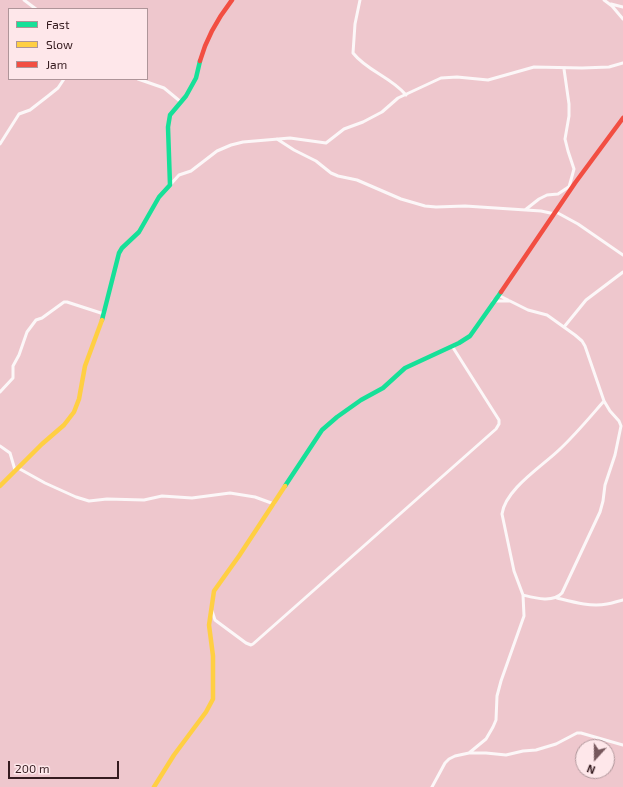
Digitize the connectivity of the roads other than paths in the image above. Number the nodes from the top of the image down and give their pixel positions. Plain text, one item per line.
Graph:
1 (24, 0) edge
2 (232, 0) edge
3 (360, 0) edge
4 (604, 0) edge
5 (610, 4) junction
6 (623, 7) edge
7 (35, 8) edge
8 (623, 19) edge
9 (623, 64) edge
10 (564, 69) junction
11 (63, 80) edge
12 (141, 80) edge
13 (406, 95) junction
14 (181, 102) junction
15 (623, 118) edge
16 (277, 139) junction
17 (0, 144) edge
18 (575, 183) junction
19 (170, 184) junction
20 (569, 187) junction
21 (525, 210) junction
22 (556, 213) junction
23 (623, 255) edge
24 (623, 272) edge
25 (498, 295) junction
26 (494, 301) junction
27 (510, 301) junction
28 (104, 314) junction
29 (564, 327) junction
30 (452, 346) junction
31 (0, 392) edge
32 (604, 401) junction
33 (0, 446) edge
34 (17, 469) junction
35 (0, 486) edge
36 (274, 504) junction
37 (524, 596) junction
38 (557, 598) junction
39 (623, 600) edge
40 (211, 610) junction
41 (623, 745) edge
42 (469, 753) junction
43 (154, 787) edge
44 (432, 787) edge

1 - 7 street
2 - 14 street
3 - 13 street
4 - 5 street
5 - 6 street
5 - 8 street
9 - 10 street
10 - 13 street
10 - 20 street
11 - 17 street
12 - 14 street
13 - 16 street
14 - 19 street
15 - 18 street
16 - 19 street
16 - 21 street
18 - 20 street
18 - 22 street
19 - 28 street
20 - 21 street
21 - 22 street
22 - 23 street
22 - 25 street
24 - 29 street
25 - 26 street
25 - 27 street
26 - 27 street
26 - 30 street
27 - 29 street
28 - 31 street
28 - 34 street
29 - 32 street
30 - 36 street
30 - 40 street
32 - 37 street
32 - 38 street
33 - 34 street
34 - 35 street
34 - 36 street
36 - 40 street
37 - 38 street
37 - 42 street
38 - 39 street
40 - 43 street
41 - 42 street
42 - 44 street

